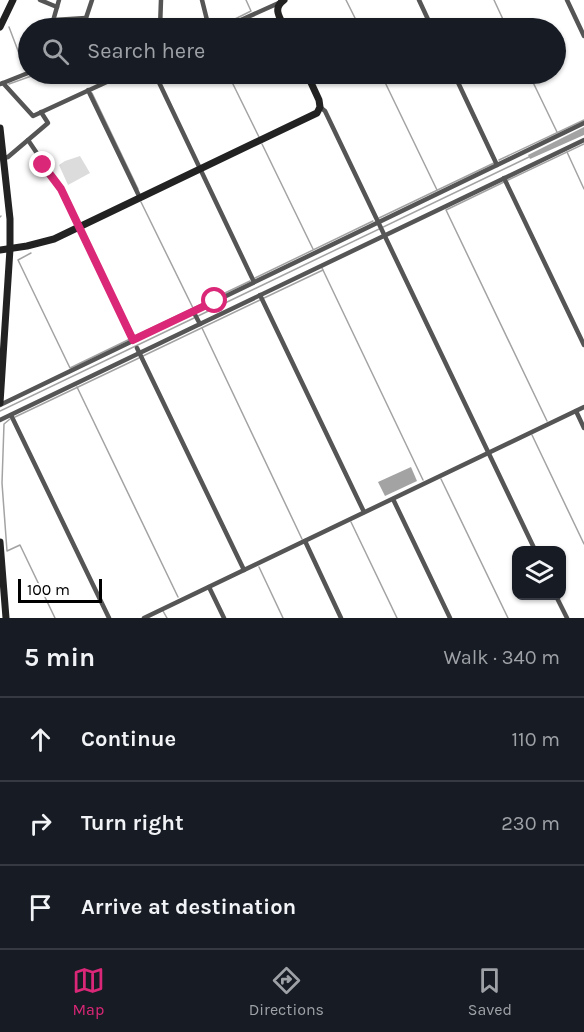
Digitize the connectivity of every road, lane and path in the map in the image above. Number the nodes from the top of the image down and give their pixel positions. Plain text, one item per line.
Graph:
1 (13, 0) edge
2 (40, 0) edge
3 (59, 0) edge
4 (92, 0) edge
5 (161, 0) edge
6 (202, 0) edge
7 (419, 0) edge
8 (567, 0) edge
9 (283, 1) edge
10 (57, 7) junction
11 (54, 18) edge
12 (86, 18) edge
13 (160, 18) edge
14 (206, 18) edge
15 (245, 18) edge
16 (281, 18) edge
17 (427, 18) edge
18 (0, 26) edge
19 (584, 36) edge
20 (18, 77) edge
21 (1, 83) edge
22 (101, 84) edge
23 (160, 84) edge
24 (312, 84) edge
25 (459, 84) edge
26 (88, 90) junction
27 (320, 107) junction
28 (41, 112) junction
29 (584, 123) edge
30 (0, 128) edge
31 (28, 140) junction
32 (584, 140) edge
33 (4, 158) junction
34 (497, 165) junction
35 (201, 169) junction
36 (504, 178) junction
37 (140, 198) junction
38 (378, 223) junction
39 (79, 227) junction
40 (383, 234) junction
41 (10, 249) junction
42 (0, 250) edge
43 (254, 282) junction
44 (260, 295) junction
45 (194, 312) junction
46 (199, 322) junction
47 (133, 340) junction
48 (584, 345) edge
49 (138, 351) junction
50 (0, 404) edge
51 (584, 407) edge
52 (576, 411) junction
53 (11, 415) junction
54 (0, 420) edge
55 (584, 428) edge
56 (488, 453) junction
57 (393, 499) junction
58 (364, 512) junction
59 (304, 541) junction
60 (0, 542) edge
61 (532, 546) edge
62 (1, 563) edge
63 (244, 570) junction
64 (209, 587) junction
65 (558, 600) edge
66 (6, 618) edge
67 (109, 618) edge
68 (144, 618) edge
69 (224, 618) edge
70 (341, 618) edge
71 (450, 618) edge
72 (567, 618) edge

1 - 18 street
2 - 10 street
3 - 10 street
4 - 12 street
5 - 13 street
6 - 14 street
7 - 17 street
8 - 19 street
9 - 15 street
9 - 16 street
10 - 11 street
20 - 21 street
21 - 28 street
22 - 26 street
23 - 35 street
24 - 27 street
25 - 34 street
26 - 28 street
26 - 37 street
27 - 35 street
27 - 38 street
28 - 31 street
29 - 34 street
30 - 33 street
31 - 33 street
31 - 39 street
32 - 36 street
33 - 41 street
34 - 38 street
35 - 37 street
35 - 43 street
36 - 40 street
36 - 48 street
37 - 39 street
38 - 40 street
38 - 43 street
39 - 41 street
39 - 47 street
40 - 44 street
40 - 56 street
41 - 42 street
41 - 50 street
43 - 45 street
44 - 46 street
44 - 58 street
45 - 46 street
45 - 47 street
46 - 49 street
47 - 50 street
49 - 53 street
49 - 63 street
51 - 52 street
52 - 55 street
52 - 56 street
53 - 54 street
53 - 67 street
56 - 57 street
56 - 61 street
57 - 58 street
57 - 71 street
58 - 59 street
59 - 63 street
59 - 70 street
60 - 62 street
62 - 66 street
63 - 64 street
64 - 68 street
64 - 69 street
65 - 72 street

